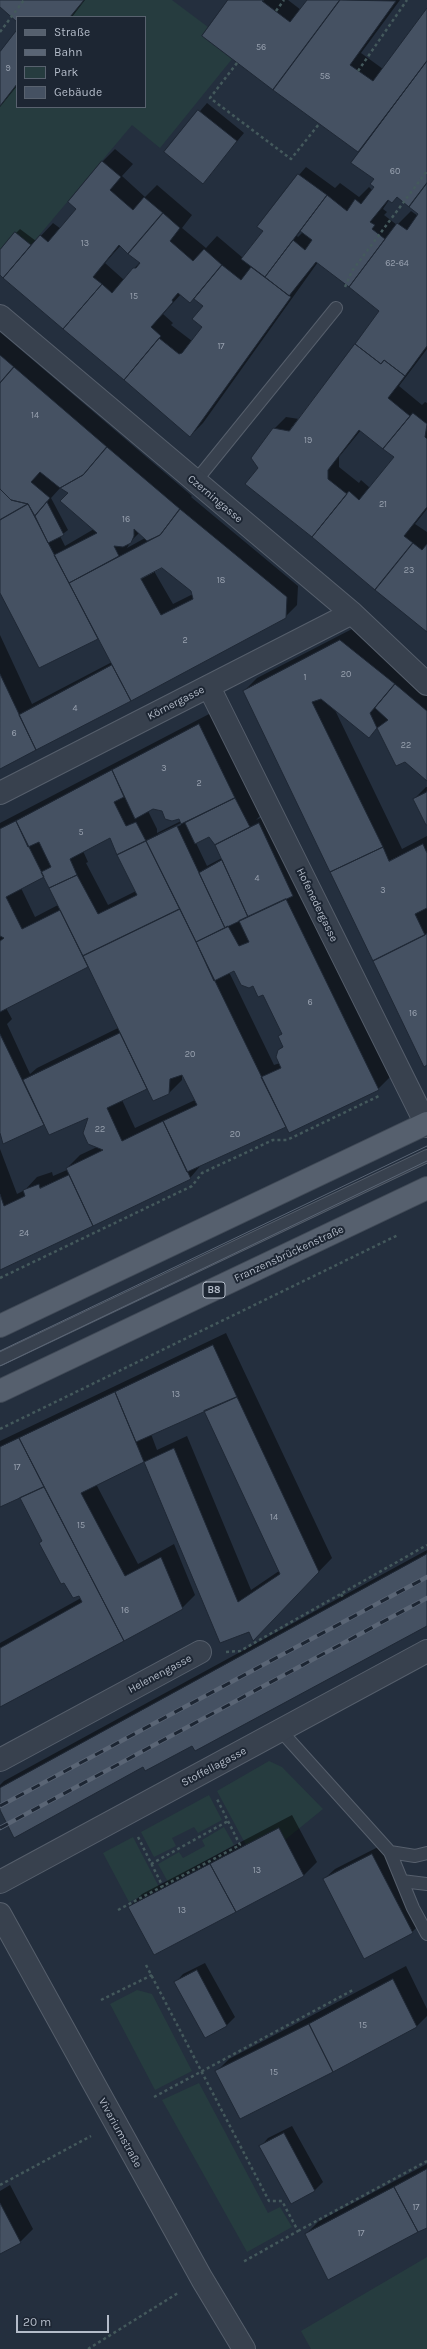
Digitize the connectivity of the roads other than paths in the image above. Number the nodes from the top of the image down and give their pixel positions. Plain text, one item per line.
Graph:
1 (336, 308) road end
2 (0, 316) edge
3 (195, 482) junction
4 (352, 614) junction
5 (427, 684) edge
6 (209, 687) junction
7 (0, 793) edge
8 (427, 1124) edge
9 (427, 1156) edge
10 (427, 1188) edge
11 (0, 1326) edge
12 (0, 1359) edge
13 (0, 1391) edge
14 (427, 1651) edge
15 (200, 1652) road end
16 (275, 1734) junction
17 (0, 1760) edge
18 (390, 1852) junction
19 (427, 1853) edge
20 (402, 1881) junction
21 (0, 1882) edge
22 (427, 1884) edge
23 (0, 1914) edge
24 (427, 1934) edge
25 (244, 2349) edge

1 - 3 lane
2 - 3 street, Czerningasse
3 - 4 street, Czerningasse
4 - 5 street, Czerningasse
4 - 6 street, Körnergasse
6 - 7 street, Körnergasse
6 - 8 street, Hofenedergasse
8 - 11 main road
9 - 12 lane
10 - 13 main road, Franzensbrückenstraße / B8
14 - 16 street, Stoffellagasse
15 - 17 street, Helenengasse
16 - 18 lane
16 - 21 street, Stoffellagasse
18 - 19 lane
18 - 20 lane
20 - 22 lane
20 - 24 lane
23 - 25 street, Vivariumstraße

